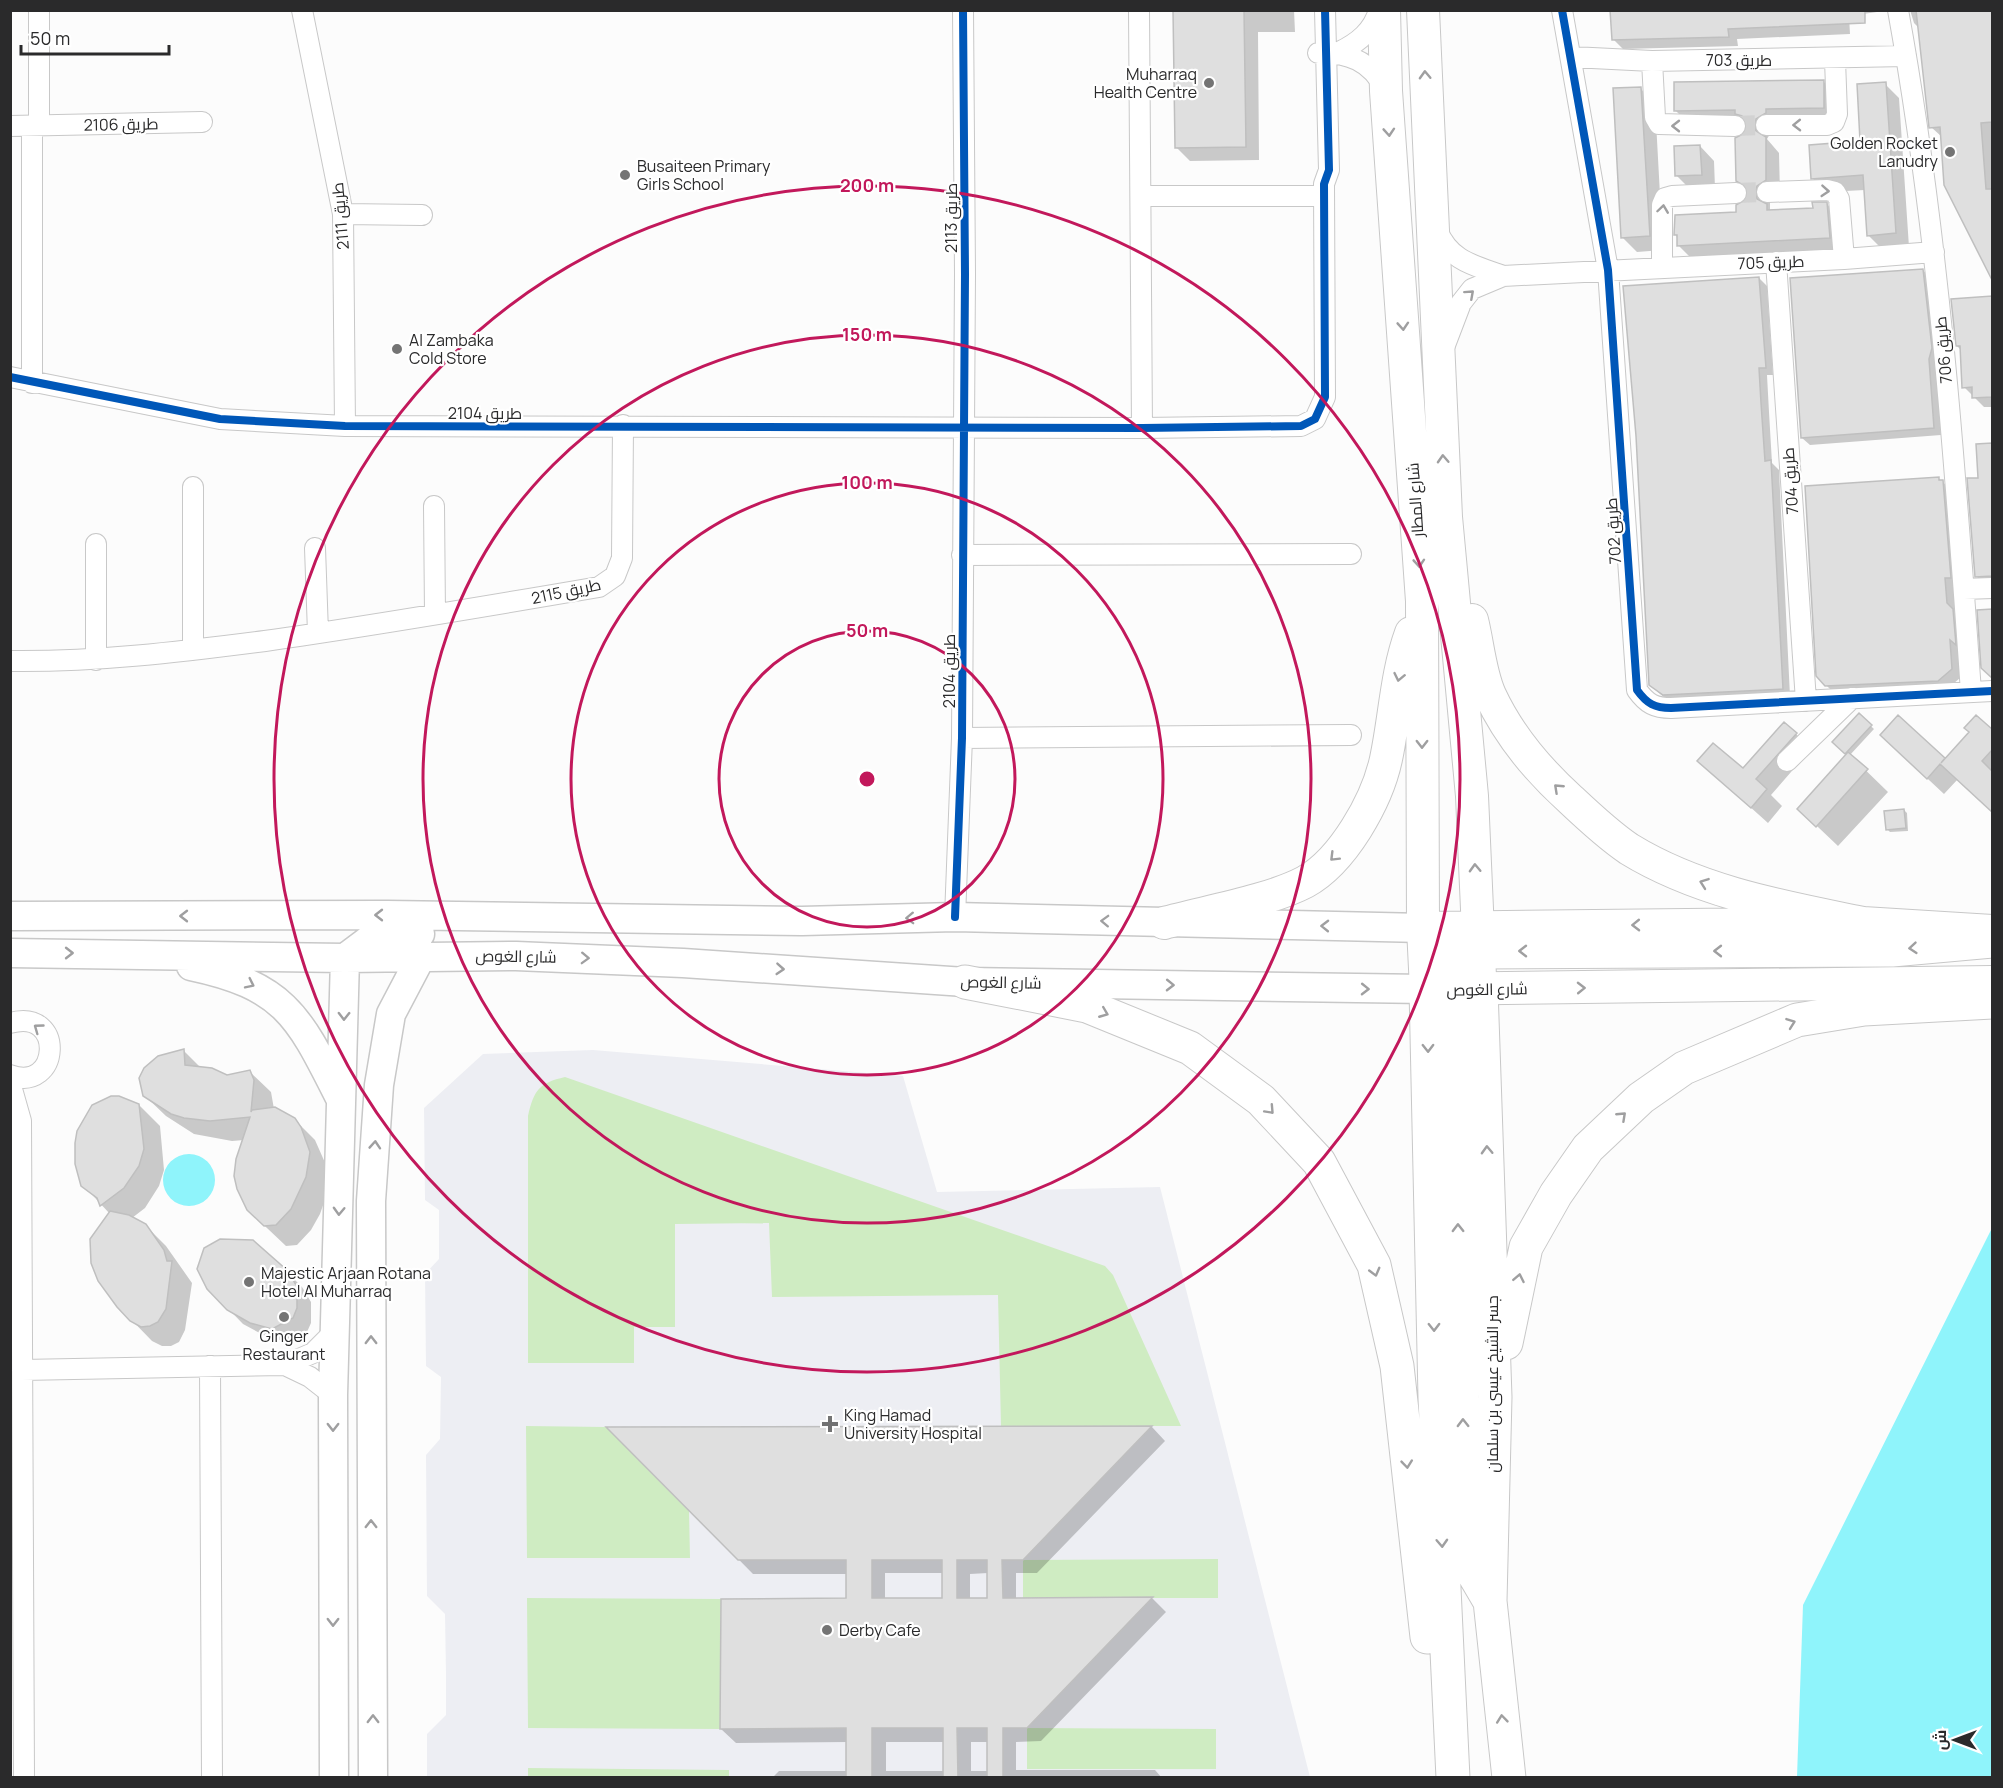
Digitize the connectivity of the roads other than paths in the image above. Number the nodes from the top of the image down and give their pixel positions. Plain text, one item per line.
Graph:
1 (39, 10) edge
2 (302, 10) edge
3 (963, 10) edge
4 (1138, 10) edge
5 (1318, 10) edge
6 (1325, 10) edge
7 (1382, 10) edge
8 (1423, 10) edge
9 (1562, 10) edge
10 (1898, 10) edge
11 (1328, 53) junction
12 (1906, 56) junction
13 (1572, 57) junction
14 (1835, 60) junction
15 (1652, 61) junction
16 (1386, 91) junction
17 (202, 122) dead end
18 (1766, 125) tunnel mouth
19 (10, 126) edge
20 (36, 126) junction
21 (1735, 126) tunnel mouth
22 (1324, 190) junction
23 (1767, 192) tunnel mouth
24 (1736, 193) tunnel mouth
25 (1141, 196) junction
26 (1430, 213) junction
27 (343, 214) junction
28 (422, 214) dead end
29 (1934, 252) junction
30 (1844, 259) junction
31 (1776, 262) junction
32 (1662, 267) junction
33 (1608, 270) junction
34 (1503, 276) junction
35 (1439, 365) junction
36 (10, 377) edge
37 (32, 383) junction
38 (623, 425) junction
39 (345, 426) junction
40 (964, 426) junction
41 (1142, 428) junction
42 (194, 487) dead end
43 (434, 506) dead end
44 (1446, 517) junction
45 (96, 544) dead end
46 (315, 548) dead end
47 (1351, 554) dead end
48 (962, 555) junction
49 (1992, 588) edge
50 (1964, 589) junction
51 (1422, 601) junction
52 (435, 614) junction
53 (318, 633) junction
54 (193, 650) junction
55 (96, 660) junction
56 (10, 661) edge
57 (1992, 691) edge
58 (1971, 692) junction
59 (1852, 698) junction
60 (1806, 701) junction
61 (1351, 735) dead end
62 (962, 738) junction
63 (1786, 762) dead end
64 (10, 916) edge
65 (955, 917) junction
66 (802, 921) junction
67 (1164, 923) junction
68 (1863, 923) junction
69 (1423, 928) junction
70 (1992, 931) edge
71 (1992, 941) edge
72 (10, 953) edge
73 (133, 953) junction
74 (422, 955) junction
75 (345, 958) junction
76 (1461, 968) junction
77 (965, 982) junction
78 (1992, 982) edge
79 (1992, 1002) edge
80 (10, 1023) edge
81 (38, 1074) junction
82 (10, 1075) edge
83 (10, 1082) edge
84 (342, 1102) junction
85 (21, 1120) junction
86 (335, 1331) junction
87 (285, 1365) junction
88 (210, 1366) junction
89 (22, 1370) junction
90 (333, 1395) junction
91 (1495, 1397) junction
92 (371, 1399) junction
93 (1490, 1601) junction
94 (1453, 1763) edge
95 (24, 1778) edge
96 (212, 1778) edge
97 (334, 1778) edge
98 (373, 1778) edge
99 (1509, 1778) edge

1 - 20 street
2 - 27 street, طريق 2111
3 - 40 street, طريق 2113
4 - 25 street
5 - 11 street
6 - 11 street
7 - 11 street
7 - 16 main road, شارع المطار
26 -> 8 main road, شارع المطار
9 - 13 street, طريق 702
10 - 12 street, طريق 706
11 - 16 street
11 - 22 street
12 - 14 street, طريق 703
12 - 29 street, طريق 706
13 - 15 street, طريق 703
13 - 33 street, طريق 702
14 - 15 street, طريق 703
14 -> 18 street
21 -> 15 street
16 -> 51 main road, شارع المطار
17 - 20 street, طريق 2106
19 - 20 street, طريق 2106
20 - 37 street
22 - 25 street
22 - 41 street, طريق 2104
23 -> 30 street
32 -> 24 street
25 - 41 street
26 - 34 street
26 - 35 main road, شارع المطار
27 - 28 street
27 - 39 street, طريق 2111
29 - 30 street, طريق 705
29 - 50 street, طريق 706
30 - 31 street, طريق 705
31 - 32 street, طريق 705
31 - 60 street, طريق 704
32 - 33 street, طريق 705
33 - 34 street
33 - 60 street, طريق 702
35 -> 34 street
44 -> 35 main road, شارع المطار
36 - 37 street, طريق 2104
37 - 39 street, طريق 2104
38 - 39 street, طريق 2104
38 - 40 street, طريق 2104
38 - 52 street, طريق 2115
40 - 41 street, طريق 2104
40 - 48 street, طريق 2104
42 - 54 street
43 - 52 street
68 -> 44 main road
76 -> 44 main road, شارع المطار
45 - 55 street
46 - 53 street
47 - 48 street
48 - 62 street, طريق 2104
49 - 50 street
50 - 58 street, طريق 706
51 -> 67 main road
51 -> 69 main road, شارع المطار
52 - 53 street, طريق 2115
53 - 54 street, طريق 2115
54 - 55 street, طريق 2115
55 - 56 street, طريق 2115
57 - 58 street, طريق 702
58 - 59 street, طريق 702
59 - 60 street, طريق 702
59 - 63 street
61 - 62 street
62 - 65 street, طريق 2104
66 -> 64 main road
65 -> 66 main road
67 -> 65 main road
66 - 75 main road
69 -> 67 main road
68 - 70 main road, شارع الغوص
68 -> 76 main road, شارع الغوص
69 - 76 highway
71 -> 76 highway
72 -> 73 main road, شارع الغوص
73 - 75 main road, شارع الغوص
73 -> 84 main road
74 - 75 main road, شارع الغوص
74 -> 77 main road, شارع الغوص
92 -> 74 main road
75 -> 84 main road
77 -> 76 main road, شارع الغوص
76 -> 78 main road, شارع الغوص
91 -> 76 highway, جسر الشيخ عيسى بن سلمان
93 -> 76 highway
76 -> 94 highway
77 -> 94 highway
91 -> 79 highway
81 -> 80 street
81 - 82 street
81 - 85 street
83 - 85 street
84 -> 86 main road
85 - 89 street
86 - 87 street
86 - 90 main road
86 - 92 main road
87 - 88 street
87 - 90 street
88 - 89 street
88 - 96 street
89 - 95 street
90 -> 97 main road
91 - 93 highway, جسر الشيخ عيسى بن سلمان
98 -> 92 main road
99 -> 93 highway, جسر الشيخ عيسى بن سلمان

